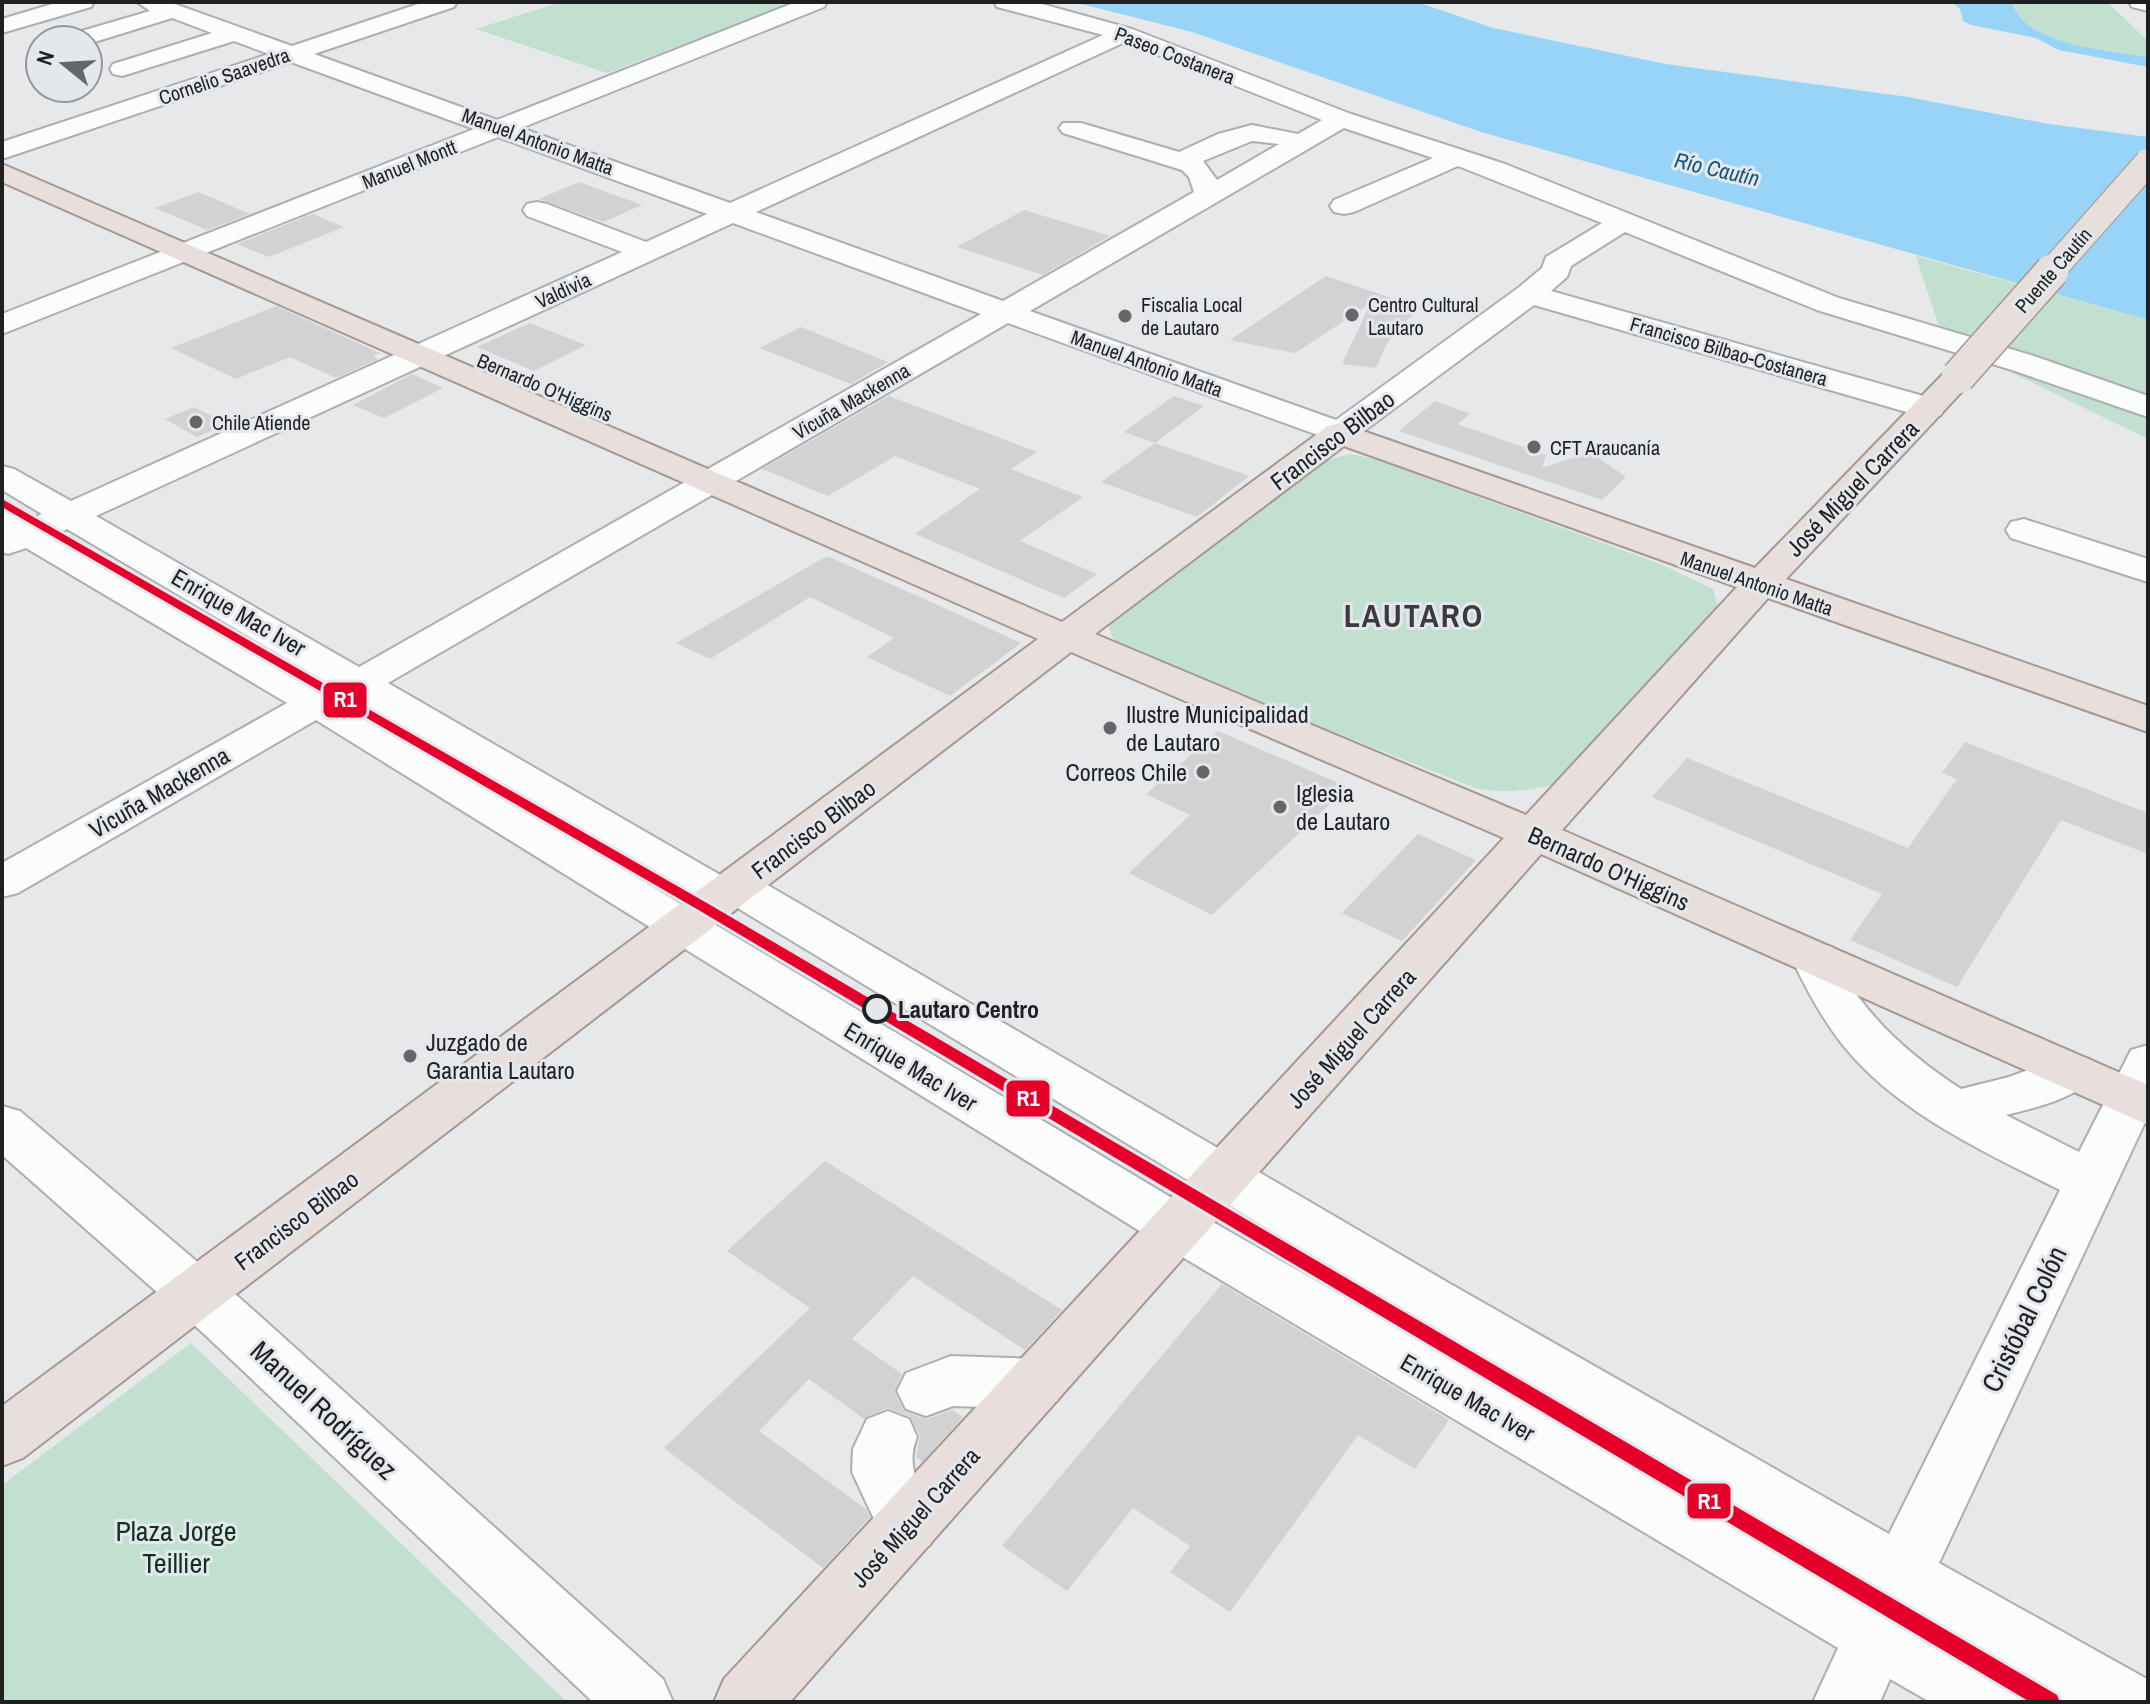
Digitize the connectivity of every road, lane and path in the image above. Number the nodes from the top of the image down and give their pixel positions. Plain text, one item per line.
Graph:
1 (83, 2) edge
2 (446, 2) edge
3 (816, 2) edge
4 (1005, 2) edge
5 (2140, 2) edge
6 (2148, 4) edge
7 (160, 6) edge
8 (7, 20) edge
9 (104, 29) edge
10 (236, 33) junction
11 (1124, 34) junction
12 (292, 53) junction
13 (122, 69) dead end
14 (1342, 119) junction
15 (500, 127) junction
16 (1072, 128) dead end
17 (1300, 143) junction
18 (2, 152) edge
19 (1457, 157) junction
20 (1182, 161) junction
21 (2148, 162) edge
22 (2, 172) edge
23 (1209, 195) junction
24 (1344, 206) dead end
25 (537, 210) dead end
26 (733, 212) junction
27 (1622, 222) junction
28 (199, 247) junction
29 (647, 252) junction
30 (1529, 294) junction
31 (1006, 312) junction
32 (2, 325) edge
33 (433, 350) junction
34 (1958, 377) joint
35 (2148, 407) edge
36 (1929, 408) junction
37 (1340, 433) junction
38 (722, 475) junction
39 (2, 476) edge
40 (26, 528) edge
41 (2024, 530) dead end
42 (2148, 571) edge
43 (1760, 584) junction
44 (1067, 636) junction
45 (338, 693) junction
46 (2148, 720) edge
47 (1535, 835) junction
48 (2, 882) edge
49 (730, 892) junction
50 (682, 928) junction
51 (1815, 959) junction
52 (2071, 1072) junction
53 (2142, 1089) edge
54 (1956, 1109) junction
55 (2, 1125) edge
56 (1224, 1178) junction
57 (2090, 1181) junction
58 (1178, 1228) junction
59 (198, 1294) junction
60 (1037, 1384) junction
61 (926, 1391) dead end
62 (888, 1437) dead end
63 (2, 1440) edge
64 (908, 1525) junction
65 (1901, 1575) junction
66 (1878, 1635) junction
67 (640, 1702) edge
68 (747, 1702) edge
69 (1846, 1702) edge
70 (1991, 1702) edge
71 (2124, 1702) edge

1 - 8 street
2 - 12 street, Cornelio Saavedra
3 - 15 street, Manuel Montt
4 - 11 street, Paseo Costanera
5 - 6 street
7 - 9 street
7 - 10 street, Manuel Antonio Matta
10 - 12 street, Manuel Antonio Matta
10 - 13 street
11 - 14 street, Paseo Costanera
11 - 26 street, Valdivia
12 - 15 street, Manuel Antonio Matta
12 - 18 street, Cornelio Saavedra
14 - 17 street, Vicuña Mackenna
14 - 19 street, Paseo Costanera
15 - 26 street, Manuel Antonio Matta
15 - 28 street, Manuel Montt
16 - 20 street
17 - 20 street
17 - 23 street, Vicuña Mackenna
18 - 28 main road, Bernardo O'Higgins
19 - 24 street
19 - 27 street, Paseo Costanera
20 - 23 street
21 - 34 main road, Puente Cautín, bridge
22 - 28 main road, Bernardo O'Higgins
23 - 31 street, Vicuña Mackenna
25 - 29 street
26 - 29 street, Valdivia
26 - 31 street, Manuel Antonio Matta
27 - 30 street, Francisco Bilbao
27 - 35 street, Paseo Costanera
28 - 32 street, Manuel Montt
28 - 33 main road, Bernardo O'Higgins
29 - 33 street, Valdivia
30 - 36 street, Francisco Bilbao-Costanera
30 - 37 street, Francisco Bilbao
31 - 37 street, Manuel Antonio Matta
31 - 38 street, Vicuña Mackenna
33 - 38 main road, Bernardo O'Higgins
33 - 40 street, Valdivia
34 - 36 main road, José Miguel Carrera
36 - 43 main road, José Miguel Carrera
37 - 43 main road, Manuel Antonio Matta
37 - 44 main road, Francisco Bilbao
38 - 44 main road, Bernardo O'Higgins
38 - 45 street, Vicuña Mackenna
39 - 40 street, Enrique Mac Iver
40 - 45 street, Enrique Mac Iver
41 - 42 street
43 - 46 main road, Manuel Antonio Matta
43 - 47 main road, José Miguel Carrera
44 - 47 main road, Bernardo O'Higgins
44 - 49 main road, Francisco Bilbao
45 - 48 street, Vicuña Mackenna
45 - 49 street, Enrique Mac Iver
45 - 50 street, Enrique Mac Iver
47 - 51 main road, Bernardo O'Higgins
47 - 56 main road, José Miguel Carrera
49 - 50 main road, Francisco Bilbao
49 - 56 street, Enrique Mac Iver
50 - 58 street, Enrique Mac Iver
50 - 59 main road, Francisco Bilbao
51 - 52 main road, Bernardo O'Higgins
51 - 54 street
52 - 53 main road, Bernardo O'Higgins
52 - 54 street
53 - 57 street, Cristóbal Colón
54 - 57 street
55 - 59 street, Manuel Rodríguez
56 - 58 main road, José Miguel Carrera
56 - 65 street, Enrique Mac Iver
57 - 65 street, Cristóbal Colón
58 - 60 main road, José Miguel Carrera
58 - 66 street, Enrique Mac Iver
59 - 63 main road, Francisco Bilbao
59 - 67 street, Manuel Rodríguez
60 - 61 street
60 - 64 main road, José Miguel Carrera
62 - 64 street
64 - 68 main road, José Miguel Carrera
65 - 71 street, Enrique Mac Iver
66 - 69 street
66 - 70 street, Enrique Mac Iver

